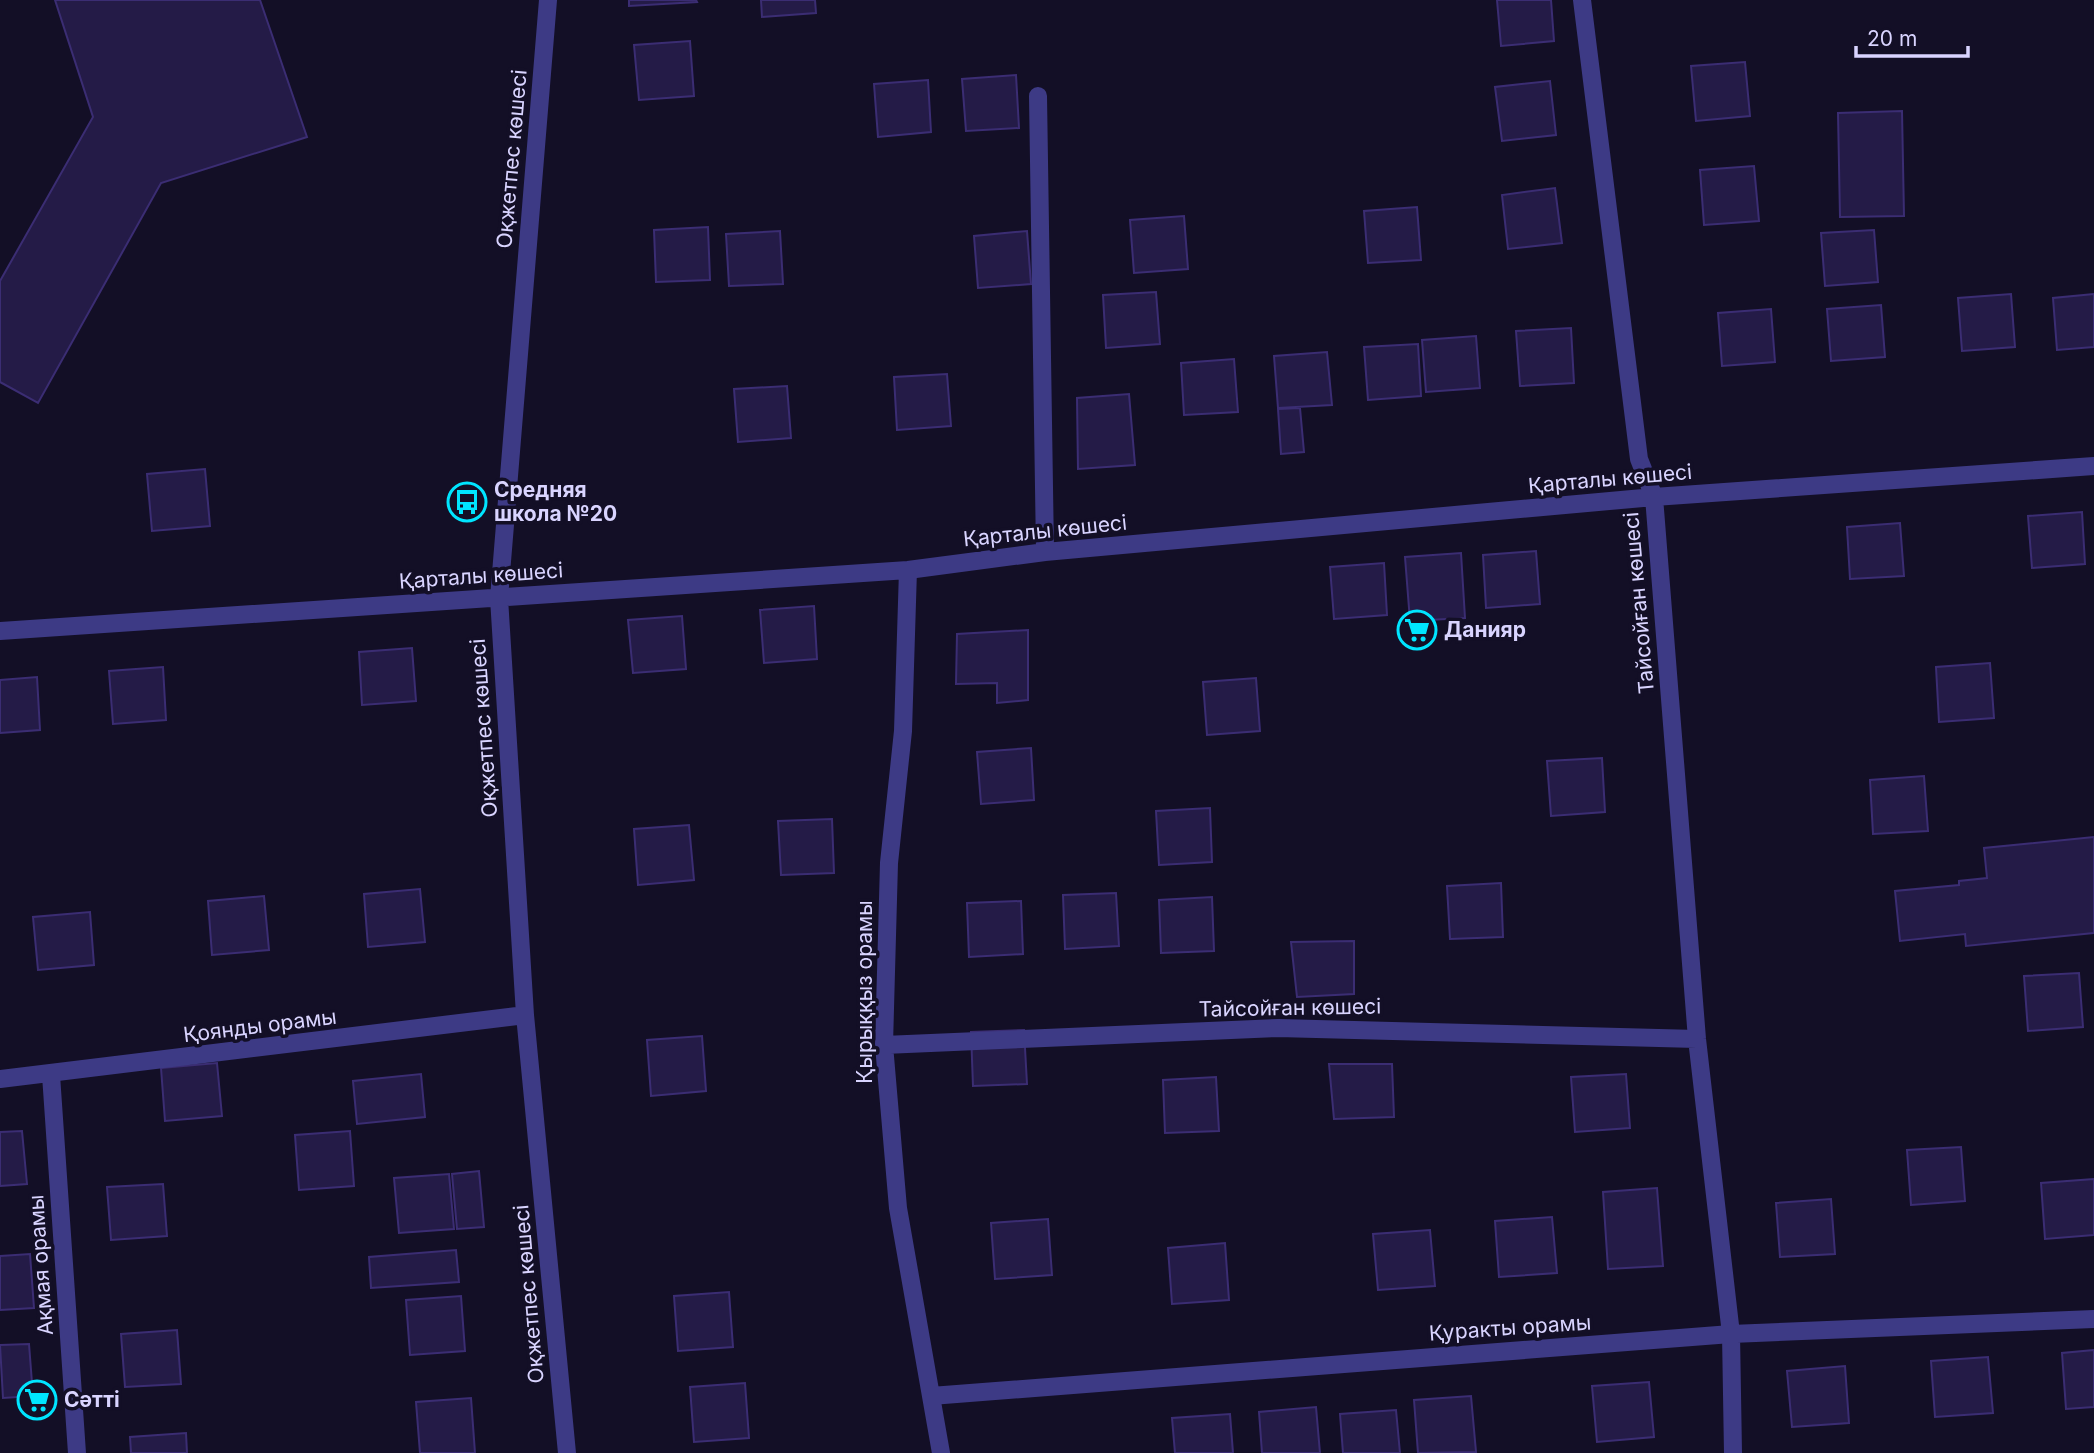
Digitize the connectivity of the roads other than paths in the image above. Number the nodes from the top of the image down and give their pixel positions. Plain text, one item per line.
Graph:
1 (548, 0) edge
2 (1583, 0) edge
3 (1038, 96) dead end
4 (2094, 466) edge
5 (1654, 498) junction
6 (1045, 552) junction
7 (908, 570) junction
8 (499, 598) junction
9 (0, 631) edge
10 (525, 1015) junction
11 (1697, 1039) junction
12 (884, 1045) junction
13 (51, 1075) junction
14 (0, 1079) edge
15 (2094, 1319) edge
16 (1731, 1334) junction
17 (931, 1396) junction
18 (77, 1453) edge
19 (567, 1453) edge
20 (942, 1453) edge
21 (1733, 1453) edge

1 - 8 street, Оқжетпес көшесі
2 - 5 street, Тайсойған көшесі
3 - 6 street
4 - 5 street, Қарталы көшесі
5 - 6 street, Қарталы көшесі
5 - 11 street, Тайсойған көшесі
6 - 7 street, Қарталы көшесі
7 - 8 street, Қарталы көшесі
7 - 12 street, Қырыққыз орамы
8 - 9 street, Қарталы көшесі
8 - 10 street, Оқжетпес көшесі
10 - 13 street, Қоянды орамы
10 - 19 street, Оқжетпес көшесі
11 - 12 street, Тайсойған көшесі
11 - 16 street, Тайсойған көшесі
12 - 17 street, Қырыққыз орамы
13 - 14 street, Қоянды орамы
13 - 18 street, Ақмая орамы
15 - 16 street, Қуракты орамы
16 - 17 street, Қуракты орамы
16 - 21 street, Тайсойған көшесі
17 - 20 street, Қырыққыз орамы

